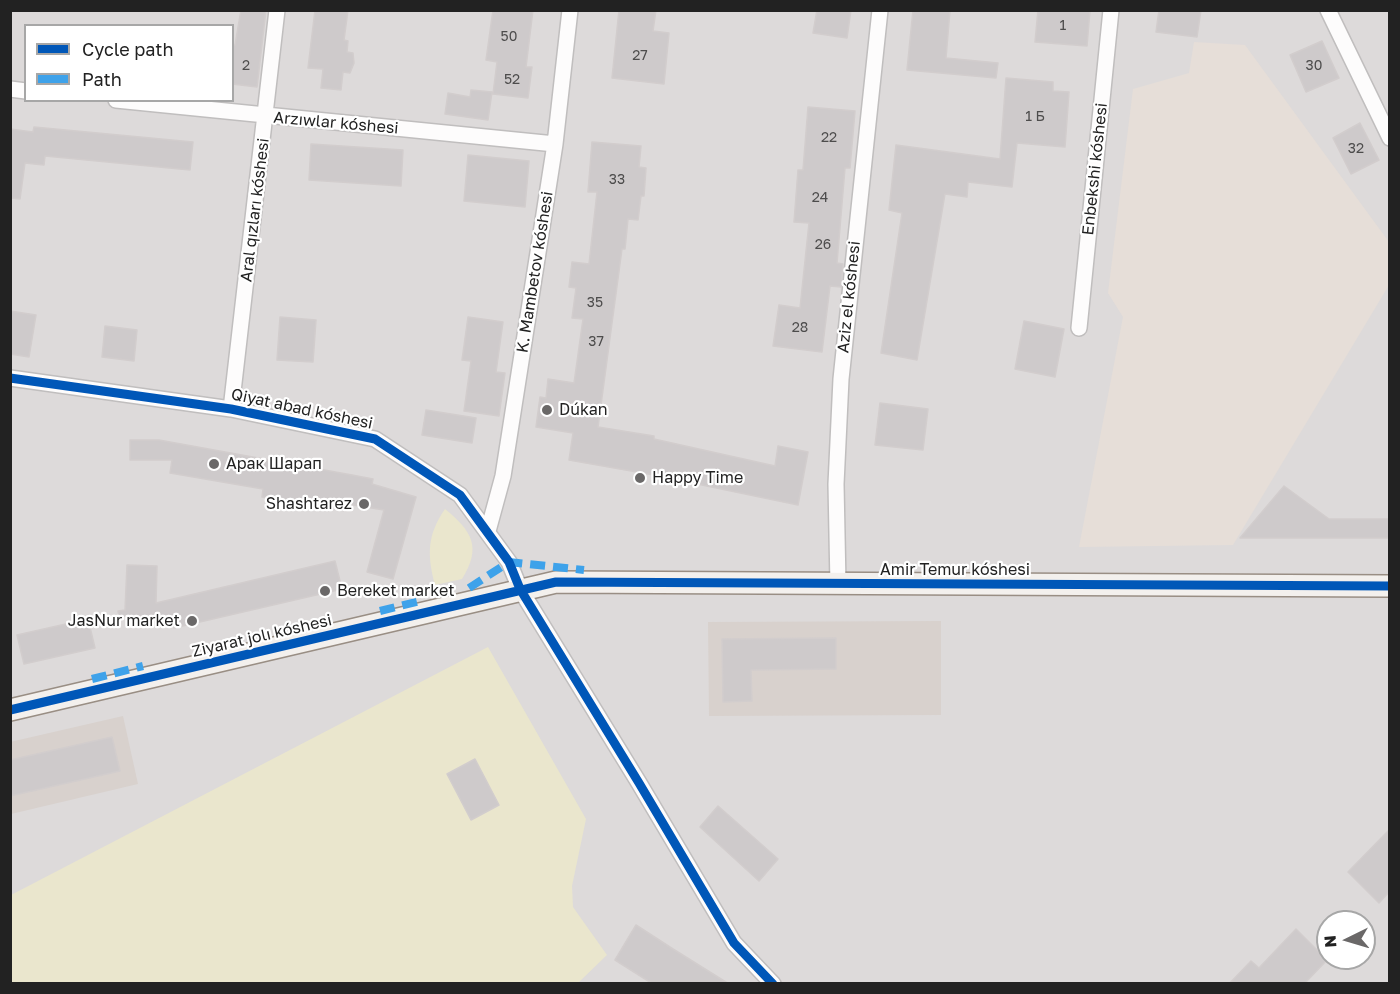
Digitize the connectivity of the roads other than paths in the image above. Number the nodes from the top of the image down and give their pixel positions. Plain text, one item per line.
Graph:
1 (278, 10) edge
2 (570, 10) edge
3 (880, 10) edge
4 (1112, 10) edge
5 (1328, 10) edge
6 (134, 102) edge
7 (266, 117) junction
8 (1389, 138) edge
9 (555, 144) junction
10 (1079, 328) dead end
11 (10, 378) edge
12 (231, 409) junction
13 (488, 531) junction
14 (838, 585) junction
15 (1389, 586) edge
16 (520, 589) junction
17 (10, 710) edge
18 (773, 984) edge

1 - 7 street, Aral qızları kóshesi
2 - 9 street, K. Mambetov kóshesi
3 - 14 street, Aziz el kóshesi
4 - 10 street, Enbekshi kóshesi
5 - 8 street
6 - 7 street, Arzıwlar kóshesi
7 - 9 street, Arzıwlar kóshesi
7 - 12 street, Aral qızları kóshesi
9 - 13 street, K. Mambetov kóshesi
11 - 12 street, Qiyat abad kóshesi
12 - 13 street, Qiyat abad kóshesi
13 - 16 street, Qiyat abad kóshesi
14 - 15 street, Amir Temur kóshesi
14 - 16 street, Amir Temur kóshesi
16 - 17 street, Ziyarat jolı kóshesi
16 - 18 street, Qiyat abad kóshesi

